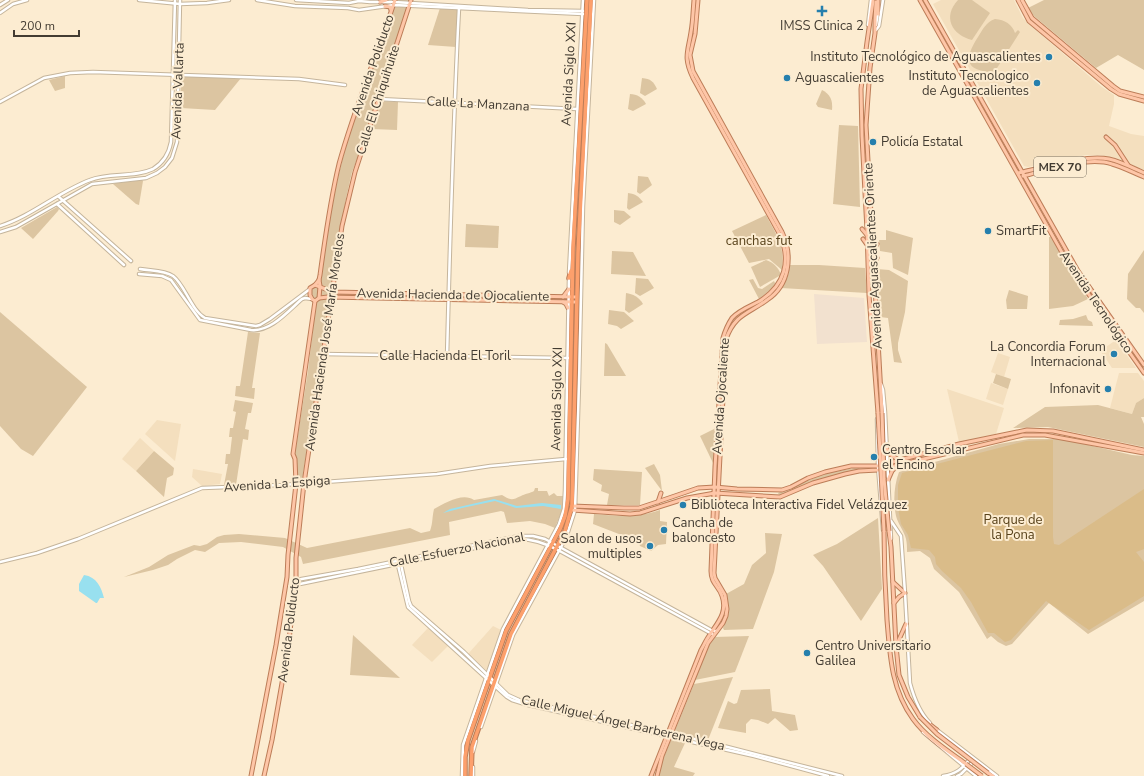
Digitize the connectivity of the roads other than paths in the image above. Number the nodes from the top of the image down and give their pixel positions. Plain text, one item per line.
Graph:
1 (8, 0) edge
2 (27, 0) edge
3 (139, 0) edge
4 (174, 0) edge
5 (180, 0) edge
6 (229, 0) edge
7 (257, 0) edge
8 (296, 0) edge
9 (386, 0) edge
10 (583, 0) edge
11 (587, 0) edge
12 (591, 0) edge
13 (594, 0) edge
14 (694, 0) edge
15 (698, 0) edge
16 (920, 0) edge
17 (926, 0) edge
18 (1018, 0) edge
19 (1022, 0) edge
20 (877, 1) edge
21 (371, 2) junction
22 (380, 2) junction
23 (394, 2) edge
24 (411, 3) edge
25 (174, 4) junction
26 (180, 4) junction
27 (0, 5) edge
28 (385, 6) junction
29 (372, 8) junction
30 (460, 8) junction
31 (392, 11) junction
32 (0, 13) edge
33 (588, 13) junction
34 (878, 14) joint
35 (875, 32) junction
36 (583, 33) junction
37 (173, 74) junction
38 (179, 74) junction
39 (345, 85) dead end
40 (1144, 97) edge
41 (379, 99) junction
42 (1144, 101) edge
43 (0, 102) edge
44 (454, 103) junction
45 (577, 109) junction
46 (866, 109) junction
47 (172, 112) junction
48 (178, 112) junction
49 (871, 112) dead end
50 (350, 130) joint
51 (1106, 137) dead end
52 (577, 147) junction
53 (1129, 166) junction
54 (1018, 172) junction
55 (1022, 172) junction
56 (1144, 173) edge
57 (1024, 175) junction
58 (1020, 177) junction
59 (1144, 177) edge
60 (59, 197) junction
61 (63, 200) junction
62 (347, 201) joint
63 (57, 204) junction
64 (0, 226) edge
65 (862, 229) dead end
66 (0, 232) edge
67 (868, 236) junction
68 (863, 239) dead end
69 (877, 244) dead end
70 (868, 246) junction
71 (571, 248) junction
72 (873, 251) junction
73 (878, 258) dead end
74 (131, 261) dead end
75 (874, 263) junction
76 (124, 265) dead end
77 (577, 267) junction
78 (140, 269) dead end
79 (138, 274) dead end
80 (569, 278) junction
81 (319, 280) junction
82 (315, 284) junction
83 (320, 286) junction
84 (310, 288) junction
85 (569, 289) junction
86 (333, 292) junction
87 (448, 295) junction
88 (332, 297) junction
89 (563, 297) junction
90 (570, 297) junction
91 (319, 298) junction
92 (576, 298) junction
93 (448, 299) junction
94 (313, 300) junction
95 (561, 302) junction
96 (572, 302) junction
97 (568, 308) junction
98 (236, 323) junction
99 (224, 326) junction
100 (577, 351) junction
101 (323, 354) junction
102 (447, 357) junction
103 (568, 358) junction
104 (1144, 365) edge
105 (1144, 373) edge
106 (881, 384) junction
107 (876, 392) junction
108 (880, 413) junction
109 (567, 418) junction
110 (886, 449) junction
111 (1144, 452) edge
112 (566, 459) junction
113 (899, 460) junction
114 (878, 461) junction
115 (887, 462) junction
116 (898, 465) junction
117 (888, 467) junction
118 (878, 468) junction
119 (879, 479) junction
120 (888, 479) junction
121 (304, 483) junction
122 (296, 484) junction
123 (716, 487) junction
124 (566, 490) junction
125 (661, 493) dead end
126 (716, 493) junction
127 (568, 499) junction
128 (658, 502) junction
129 (574, 506) junction
130 (573, 510) junction
131 (565, 516) junction
132 (891, 520) junction
133 (559, 524) junction
134 (551, 544) junction
135 (884, 547) junction
136 (558, 548) junction
137 (891, 548) junction
138 (0, 562) edge
139 (399, 562) junction
140 (296, 580) junction
141 (893, 582) junction
142 (295, 585) junction
143 (905, 593) junction
144 (894, 603) junction
145 (906, 624) junction
146 (713, 632) junction
147 (896, 646) junction
148 (488, 678) junction
149 (495, 684) junction
150 (919, 716) junction
151 (915, 721) junction
152 (937, 730) junction
153 (669, 735) junction
154 (972, 757) junction
155 (975, 760) junction
156 (983, 766) junction
157 (965, 768) junction
158 (251, 776) edge
159 (264, 776) edge
160 (462, 776) edge
161 (466, 776) edge
162 (472, 776) edge
163 (651, 776) edge
164 (657, 776) edge
165 (828, 776) edge
166 (842, 776) edge
167 (943, 776) edge
168 (957, 776) edge
169 (977, 776) edge
170 (982, 776) edge
171 (993, 776) edge
172 (997, 776) edge

1 - 27 street
2 - 32 street
3 - 25 street
4 - 25 street, Avenida Vallarta
5 - 26 street, Avenida Vallarta
6 - 26 street
7 - 29 street
8 - 21 street
9 - 22 main road
10 - 33 street, Avenida Siglo XXI
11 - 33 highway, Avenida Siglo XXI
12 - 33 highway, Avenida Siglo XXI
13 - 33 street, Avenida Siglo XXI
14 - 123 main road, Avenida Ojocaliente
15 - 123 main road, Avenida Ojocaliente
16 - 54 main road, Avenida Tecnológico / MEX 70
17 - 55 main road, Avenida Tecnológico / MEX 70
18 - 42 main road
19 - 40 main road
20 - 34 main road
20 - 35 main road, Avenida Aguascalientes Oriente
20 - 35 street, Avenida Aguascalientes Oriente
20 - 67 main road, Avenida Aguascalientes Oriente
21 - 22 street
21 - 29 street
22 - 23 street
23 - 24 street
23 - 28 street
23 - 31 main road, Avenida Poliducto
24 - 30 street
24 - 33 street
24 - 41 main road, Calle El Chiquihuite
25 - 26 street
25 - 37 street, Avenida Vallarta
26 - 38 street, Avenida Vallarta
28 - 29 street
28 - 31 main road
30 - 33 street
30 - 44 street
31 - 50 main road, Avenida Poliducto
33 - 36 highway, Avenida Siglo XXI
33 - 77 highway, Avenida Siglo XXI
34 - 35 street, Avenida Aguascalientes Oriente
35 - 46 main road, Avenida Aguascalientes Oriente
36 - 45 street, Avenida Siglo XXI
36 - 52 highway, Avenida Siglo XXI
37 - 38 street
37 - 43 street
37 - 47 street, Avenida Vallarta
38 - 39 street
38 - 48 street, Avenida Vallarta
41 - 44 street, Calle La Manzana
41 - 62 main road, Calle El Chiquihuite
44 - 45 street, Calle La Manzana
44 - 87 street
45 - 52 street, Avenida Siglo XXI
46 - 49 main road
46 - 72 main road, Avenida Aguascalientes Oriente
47 - 48 street
47 - 60 street, Avenida Vallarta
48 - 61 street, Avenida Vallarta
50 - 81 main road, Avenida Hacienda José María Morelos
51 - 53 main road
52 - 71 highway, Avenida Siglo XXI
53 - 55 main road, MEX 70
53 - 56 main road, MEX 70
54 - 55 main road, MEX 70
54 - 58 main road, Avenida Tecnológico / MEX 70
55 - 57 main road, Avenida Tecnológico / MEX 70
57 - 58 main road, MEX 70
57 - 59 main road, MEX 70
57 - 104 main road, Avenida Tecnológico / MEX 70
58 - 105 main road, Avenida Tecnológico / MEX 70
60 - 61 street
60 - 64 street, Avenida Vallarta
61 - 63 street, Avenida Vallarta
61 - 74 street
62 - 86 main road, Avenida Hacienda José María Morelos
63 - 66 street, Avenida Vallarta
63 - 76 street
65 - 67 main road
67 - 70 main road, Avenida Aguascalientes Oriente
68 - 70 main road
69 - 72 main road
70 - 107 main road, Avenida Aguascalientes Oriente
71 - 77 highway, Avenida Siglo XXI
71 - 80 street, Avenida Siglo XXI
72 - 75 main road, Avenida Aguascalientes Oriente
73 - 75 main road
75 - 106 main road, Avenida Aguascalientes Oriente
77 - 80 highway
77 - 90 highway, Avenida Siglo XXI
77 - 92 highway, Avenida Siglo XXI
77 - 100 street, Avenida Siglo XXI
78 - 98 street
79 - 99 street
80 - 85 street, Avenida Siglo XXI
81 - 82 main road, Avenida Hacienda José María Morelos
81 - 83 main road, Avenida Hacienda José María Morelos
82 - 83 main road, Avenida Hacienda de Ojocaliente
82 - 84 main road
83 - 86 main road, Avenida Hacienda de Ojocaliente
83 - 91 main road, Avenida Hacienda José María Morelos
84 - 94 main road
84 - 98 street
85 - 89 main road
85 - 90 street, Avenida Siglo XXI
86 - 87 main road, Avenida Hacienda de Ojocaliente
86 - 88 main road, Avenida Hacienda José María Morelos
87 - 89 main road, Avenida Hacienda de Ojocaliente
87 - 93 street
88 - 91 main road, Avenida Hacienda de Ojocaliente
88 - 93 main road, Avenida Hacienda de Ojocaliente
88 - 101 main road, Avenida Hacienda José María Morelos
89 - 90 main road, Avenida Hacienda de Ojocaliente
90 - 92 main road, Avenida Hacienda de Ojocaliente
90 - 96 highway, Avenida Siglo XXI
91 - 94 main road
92 - 96 highway, Avenida Siglo XXI
93 - 95 main road, Avenida Hacienda de Ojocaliente
93 - 102 street
94 - 99 street
94 - 122 main road, Avenida Hacienda José María Morelos
95 - 96 main road, Avenida Hacienda de Ojocaliente
95 - 97 main road
96 - 97 street, Avenida Siglo XXI
96 - 100 highway, Avenida Siglo XXI
96 - 109 highway, Avenida Siglo XXI
97 - 103 street, Avenida Siglo XXI
98 - 99 street
100 - 129 highway, Avenida Siglo XXI
101 - 102 street, Calle Hacienda El Toril
101 - 121 main road, Avenida Hacienda José María Morelos
102 - 103 street, Calle Hacienda El Toril
103 - 109 street, Avenida Siglo XXI
106 - 108 main road, Avenida Aguascalientes Oriente
106 - 110 street, Avenida Aguascalientes Oriente
107 - 108 main road, Avenida Aguascalientes Oriente
107 - 114 street, Avenida Aguascalientes Oriente
108 - 135 main road, Avenida Aguascalientes Oriente, bridge
108 - 137 main road, Avenida Aguascalientes Oriente, bridge
109 - 112 street, Avenida Siglo XXI
109 - 127 highway, Avenida Siglo XXI
110 - 113 main road
110 - 115 street, Avenida Aguascalientes Oriente
111 - 113 main road
111 - 116 main road
112 - 121 street, Avenida La Espiga
112 - 124 street, Avenida Siglo XXI
113 - 115 main road
114 - 115 street
114 - 118 street, Avenida Aguascalientes Oriente
115 - 117 street, Avenida Aguascalientes Oriente
115 - 118 main road
116 - 117 main road
116 - 120 main road
117 - 118 main road
117 - 120 street, Avenida Aguascalientes Oriente
118 - 119 street, Avenida Aguascalientes Oriente
118 - 123 main road
118 - 126 main road
119 - 120 street
119 - 135 street, Avenida Aguascalientes Oriente
120 - 132 street, Avenida Aguascalientes Oriente
121 - 122 street, Avenida La Espiga
121 - 140 main road, Avenida Poliducto
122 - 138 street, Avenida La Espiga
122 - 158 main road, Avenida Poliducto
123 - 126 main road, Avenida Ojocaliente
123 - 128 main road
124 - 127 highway
124 - 133 street, Avenida Siglo XXI
125 - 128 main road
126 - 130 main road
126 - 146 main road, Avenida Ojocaliente
127 - 131 highway, Avenida Siglo XXI
128 - 129 main road
129 - 130 highway, Avenida Siglo XXI
130 - 136 highway, Avenida Siglo XXI
131 - 133 highway
131 - 134 highway, Avenida Siglo XXI
132 - 137 street, Avenida Aguascalientes Oriente
132 - 143 street
133 - 134 street, Avenida Siglo XXI
134 - 136 street, Calle Esfuerzo Nacional
134 - 139 street, Calle Esfuerzo Nacional
134 - 148 highway, Avenida Siglo XXI
135 - 151 main road, Avenida Aguascalientes Oriente
136 - 146 street, Calle Esfuerzo Nacional
136 - 149 highway, Avenida Siglo XXI
137 - 141 main road, Avenida Aguascalientes Oriente
139 - 140 street, Calle Esfuerzo Nacional
139 - 142 street, Calle Esfuerzo Nacional
139 - 148 street, Calle Miguel Ángel Barberena Vega
140 - 142 main road, Avenida Poliducto
141 - 143 main road
141 - 144 main road, Avenida Aguascalientes Oriente
142 - 159 main road, Avenida Poliducto
143 - 144 main road
143 - 145 street
144 - 147 main road, Avenida Aguascalientes Oriente
145 - 147 main road
145 - 152 street
146 - 153 main road, Avenida Ojocaliente
147 - 150 main road, Avenida Aguascalientes Oriente
148 - 149 street, Calle Miguel Ángel Barberena Vega
148 - 160 street, Avenida Siglo XXI
148 - 161 highway, Avenida Siglo XXI
149 - 153 street, Calle Miguel Ángel Barberena Vega
149 - 162 highway, Avenida Siglo XXI
150 - 152 main road
150 - 171 main road, Avenida Aguascalientes Oriente, bridge
151 - 157 street
151 - 170 main road, Avenida Aguascalientes Oriente, bridge
152 - 154 street
153 - 163 main road, Avenida Ojocaliente
153 - 164 main road, Avenida Ojocaliente
153 - 165 street, Calle Miguel Ángel Barberena Vega
153 - 166 street, Calle Miguel Ángel Barberena Vega
154 - 155 street
154 - 157 street
155 - 156 street
155 - 157 street
156 - 169 street
156 - 172 street
157 - 167 street
157 - 168 street
157 - 169 street

